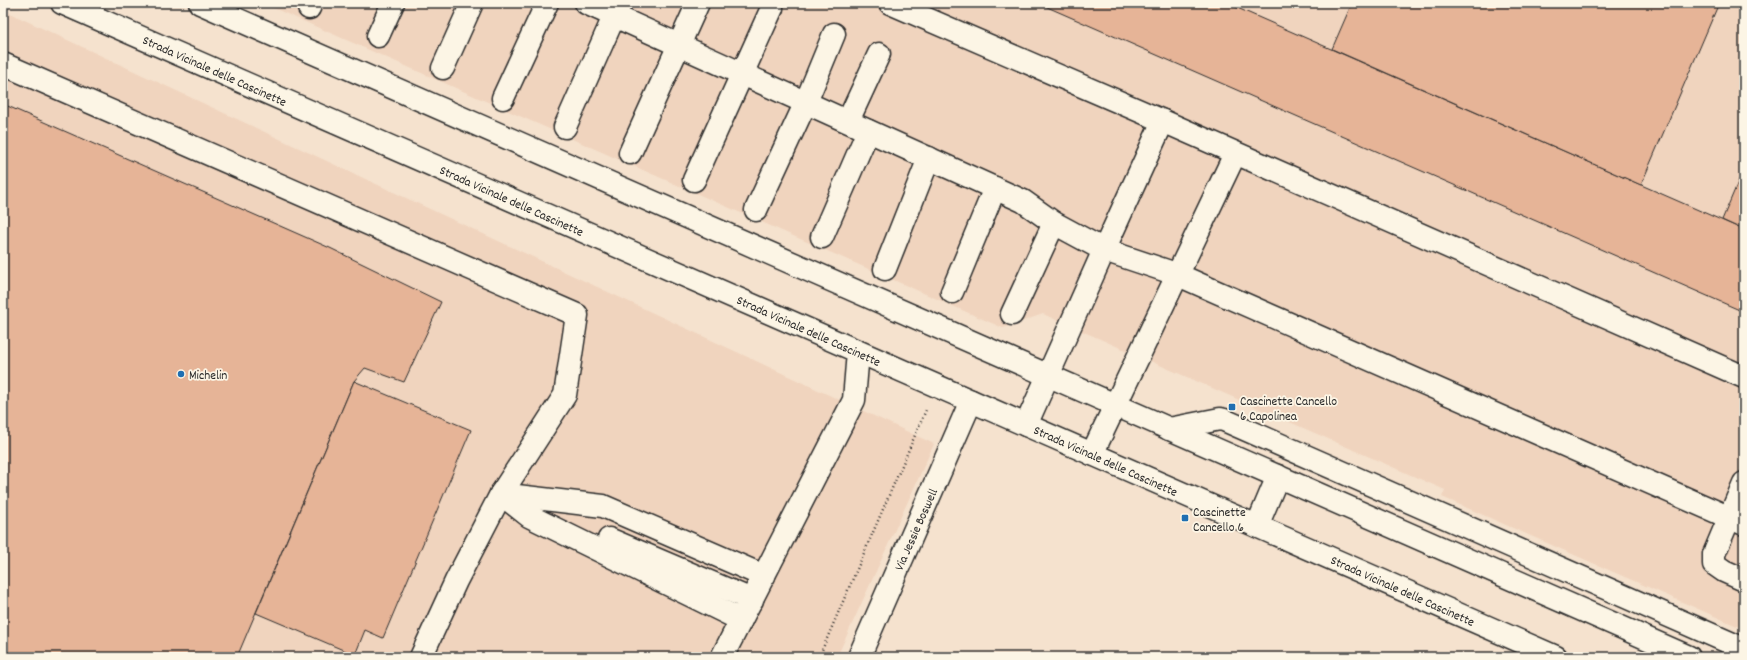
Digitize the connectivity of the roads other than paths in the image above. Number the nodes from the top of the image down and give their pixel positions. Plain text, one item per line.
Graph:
1 (62, 3) edge
2 (200, 3) edge
3 (393, 3) edge
4 (472, 3) edge
5 (547, 3) edge
6 (586, 3) edge
7 (698, 3) edge
8 (890, 3) edge
9 (772, 8) dead end
10 (617, 9) edge
11 (834, 34) dead end
12 (378, 36) dead end
13 (679, 45) junction
14 (879, 54) dead end
15 (3, 64) edge
16 (443, 68) dead end
17 (742, 74) junction
18 (503, 98) dead end
19 (806, 102) junction
20 (848, 121) junction
21 (1163, 121) junction
22 (565, 127) dead end
23 (868, 131) junction
24 (630, 153) dead end
25 (1235, 154) junction
26 (929, 158) junction
27 (694, 180) dead end
28 (995, 188) junction
29 (756, 210) dead end
30 (1054, 223) junction
31 (822, 237) dead end
32 (1104, 250) junction
33 (885, 269) dead end
34 (1176, 274) junction
35 (952, 292) dead end
36 (1012, 314) dead end
37 (858, 352) junction
38 (1049, 376) junction
39 (1744, 377) edge
40 (971, 401) junction
41 (1115, 404) junction
42 (1026, 425) junction
43 (1169, 429) junction
44 (1092, 454) junction
45 (1278, 476) junction
46 (1744, 483) edge
47 (501, 494) junction
48 (1737, 520) edge
49 (1257, 526) junction
50 (764, 576) junction
51 (1744, 580) edge
52 (752, 600) junction
53 (741, 620) junction
54 (1744, 649) edge
55 (421, 657) edge
56 (722, 657) edge
57 (859, 657) edge
58 (1556, 657) edge
59 (1689, 657) edge

1 - 37 street, Strada Vicinale delle Cascinette
2 - 38 street
3 - 12 street
4 - 16 street
5 - 18 street
6 - 10 street
7 - 13 street
8 - 21 street
9 - 17 street
10 - 13 street
10 - 22 street
11 - 19 street
13 - 17 street
13 - 24 street
14 - 20 street
15 - 47 street
17 - 19 street
17 - 27 street
19 - 20 street
19 - 29 street
20 - 23 street
21 - 25 street
21 - 32 street
23 - 26 street
23 - 31 street
25 - 34 street
25 - 39 street
26 - 28 street
26 - 33 street
28 - 30 street
28 - 35 street
30 - 32 street
30 - 36 street
32 - 34 street
32 - 38 street
34 - 41 street
34 - 48 street
37 - 40 street, Strada Vicinale delle Cascinette
37 - 50 street
38 - 41 street
38 - 42 street
40 - 42 street, Strada Vicinale delle Cascinette
40 - 57 street, Via Jessie Boswell
41 - 43 street
41 - 44 street
42 - 44 street, Strada Vicinale delle Cascinette
43 - 45 street
43 - 54 street
44 - 49 street, Strada Vicinale delle Cascinette
45 - 49 street
45 - 59 street
46 - 48 street
47 - 50 street
47 - 52 street
47 - 53 street
47 - 55 street
48 - 51 street
49 - 58 street, Strada Vicinale delle Cascinette
50 - 52 street
52 - 53 street
53 - 56 street

